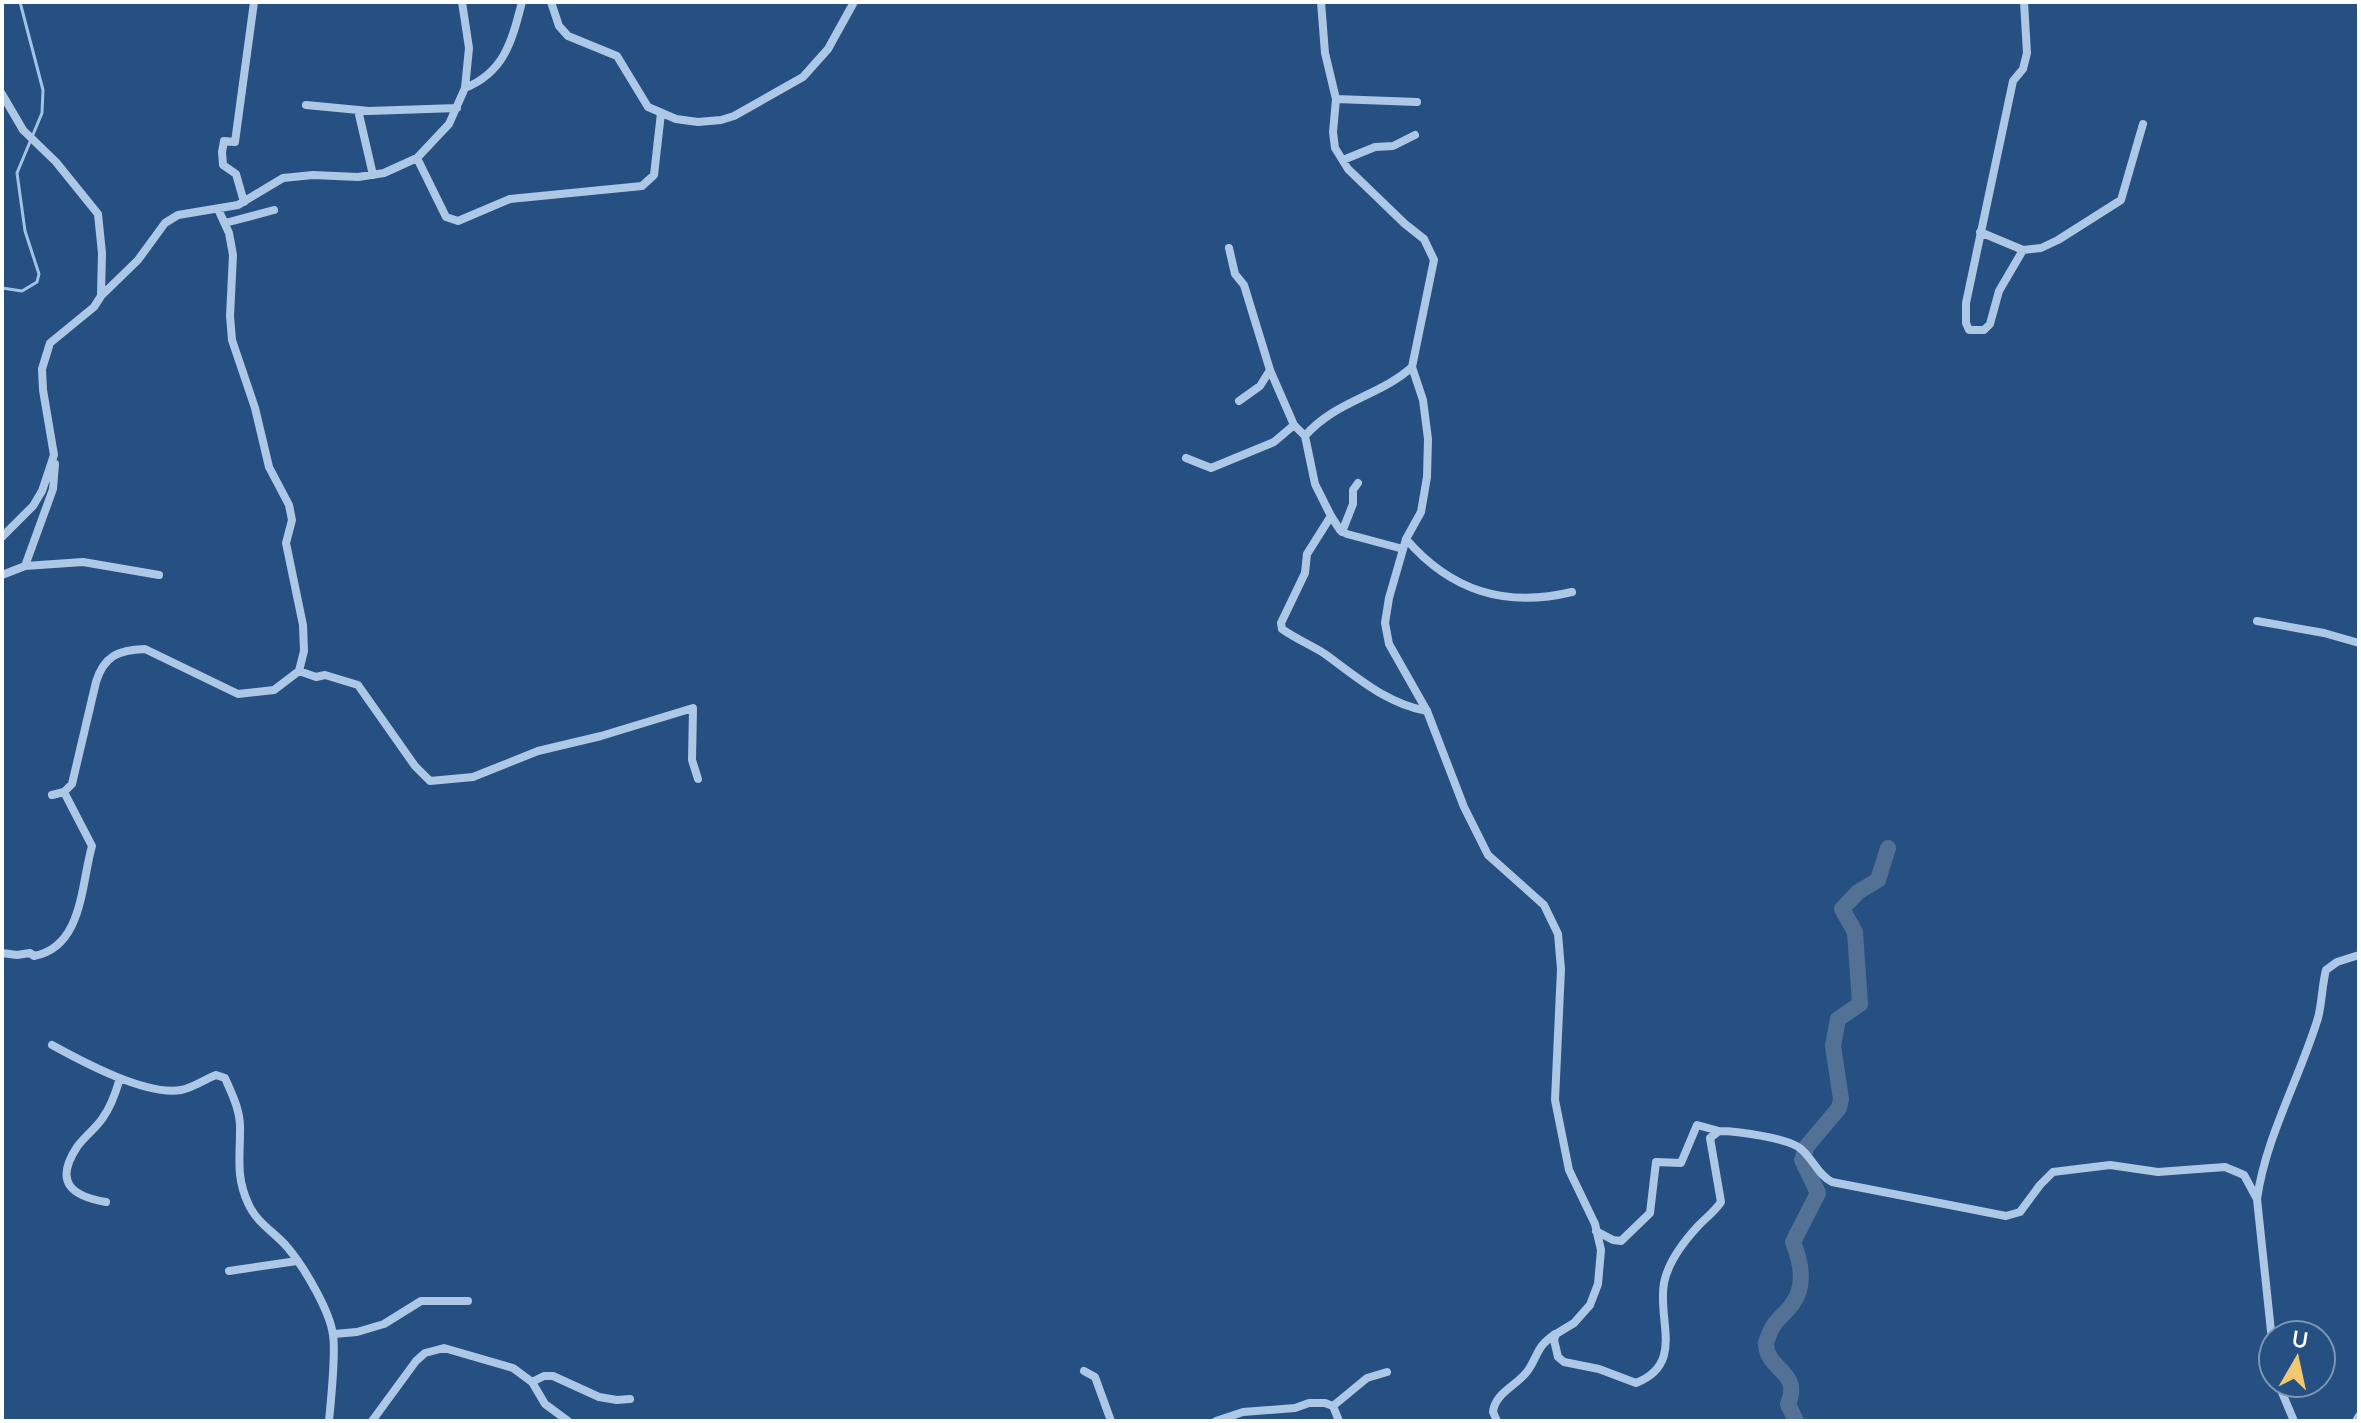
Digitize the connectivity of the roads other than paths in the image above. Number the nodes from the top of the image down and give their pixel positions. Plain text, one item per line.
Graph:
1 (254, 2) edge
2 (462, 2) edge
3 (522, 2) edge
4 (551, 2) edge
5 (854, 2) edge
6 (1321, 2) edge
7 (2024, 2) edge
8 (465, 88) junction
9 (2, 94) edge
10 (1336, 99) junction
11 (1417, 102) dead end
12 (306, 105) dead end
13 (457, 108) junction
14 (358, 110) junction
15 (661, 113) junction
16 (2143, 124) dead end
17 (1415, 135) dead end
18 (417, 158) junction
19 (1343, 160) junction
20 (373, 175) junction
21 (244, 202) junction
22 (218, 209) junction
23 (274, 210) dead end
24 (225, 223) junction
25 (1980, 232) junction
26 (1229, 248) dead end
27 (2023, 250) junction
28 (101, 296) junction
29 (1412, 367) junction
30 (1270, 370) junction
31 (1239, 401) dead end
32 (1294, 425) junction
33 (1305, 436) junction
34 (54, 455) junction
35 (1186, 458) dead end
36 (1358, 483) dead end
37 (1331, 516) junction
38 (1342, 532) junction
39 (2, 537) edge
40 (1406, 539) junction
41 (1403, 549) junction
42 (25, 566) junction
43 (2, 575) edge
44 (159, 575) dead end
45 (1572, 592) dead end
46 (2257, 621) dead end
47 (2359, 643) edge
48 (299, 671) junction
49 (1427, 711) junction
50 (698, 779) dead end
51 (64, 792) junction
52 (52, 795) dead end
53 (2, 953) edge
54 (2359, 955) edge
55 (52, 1045) dead end
56 (120, 1078) junction
57 (1719, 1131) junction
58 (2257, 1199) junction
59 (106, 1202) dead end
60 (1595, 1231) junction
61 (297, 1261) junction
62 (229, 1271) dead end
63 (468, 1301) dead end
64 (2270, 1319) edge
65 (334, 1334) junction
66 (1556, 1334) junction
67 (1084, 1371) dead end
68 (1387, 1372) dead end
69 (532, 1382) junction
70 (630, 1399) dead end
71 (2285, 1399) edge
72 (1333, 1406) junction
73 (329, 1421) edge
74 (372, 1421) edge
75 (568, 1421) edge
76 (1111, 1421) edge
77 (1216, 1421) edge
78 (1339, 1421) edge
79 (1497, 1421) edge
80 (2294, 1421) edge

1 - 21 street
2 - 8 street
3 - 8 street
4 - 15 street
5 - 15 street
6 - 10 street
7 - 25 street
8 - 13 street
9 - 28 street
10 - 11 street
10 - 19 street
12 - 14 street
13 - 14 street
13 - 18 street
14 - 20 street
15 - 18 street
16 - 27 street
17 - 19 street
18 - 20 street
19 - 29 street
20 - 21 street
21 - 22 street
22 - 24 street
22 - 28 street
23 - 24 street
24 - 48 street
25 - 27 street
25 - 27 street
26 - 30 street
28 - 34 street
29 - 33 street
29 - 40 street
30 - 31 street
30 - 32 street
32 - 33 street
32 - 35 street
33 - 37 street
34 - 39 street
34 - 42 street
36 - 38 street
37 - 38 street
37 - 49 street
38 - 41 street
40 - 41 street
40 - 45 street
41 - 49 street
42 - 43 street
42 - 44 street
46 - 47 street
48 - 50 street
48 - 51 street
49 - 60 street
51 - 52 street
51 - 53 street
54 - 58 street
55 - 56 street
56 - 59 street
56 - 61 street
57 - 58 street
57 - 60 street
57 - 66 street
58 - 64 street
60 - 66 street
61 - 62 street
61 - 65 street
63 - 65 street
65 - 73 street
66 - 79 street
67 - 76 street
68 - 72 street
69 - 70 street
69 - 74 street
69 - 75 street
71 - 80 street
72 - 77 street
72 - 78 street

